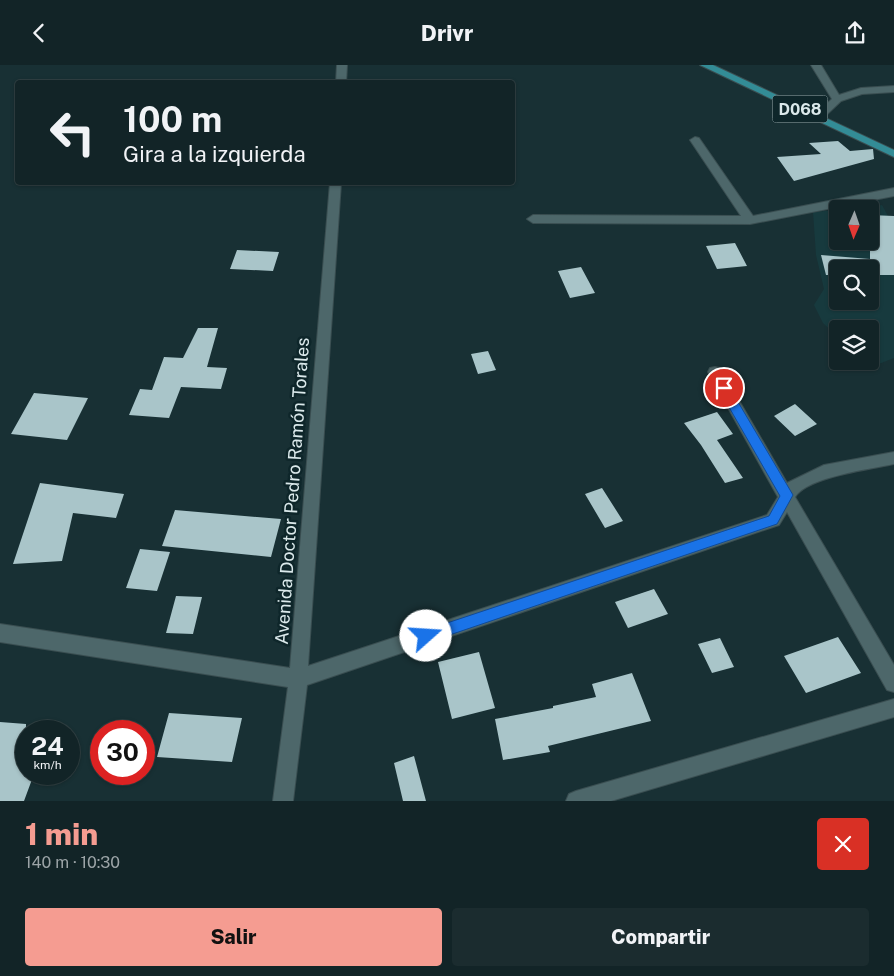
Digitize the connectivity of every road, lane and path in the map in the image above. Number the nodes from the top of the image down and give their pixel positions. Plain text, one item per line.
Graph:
1 (342, 65) edge
2 (705, 65) edge
3 (727, 65) edge
4 (816, 65) edge
5 (341, 80) edge
6 (894, 89) edge
7 (837, 99) junction
8 (827, 114) junction
9 (852, 122) dead end
10 (695, 140) dead end
11 (894, 143) edge
12 (894, 154) edge
13 (334, 185) edge
14 (894, 192) edge
15 (533, 219) dead end
16 (750, 220) junction
17 (715, 372) dead end
18 (894, 457) edge
19 (787, 495) junction
20 (0, 633) edge
21 (298, 679) junction
22 (894, 683) edge
23 (894, 708) edge
24 (283, 801) edge
25 (576, 801) edge

1 - 5 street
2 - 8 main road, D068
3 - 8 main road, D068
4 - 7 street
6 - 7 street
7 - 8 street
8 - 12 main road, D068
9 - 11 main road, D068
10 - 16 street
13 - 21 street, Avenida Doctor Pedro Ramón Torales
14 - 16 street
15 - 16 street
17 - 19 street
18 - 19 street
19 - 21 street
19 - 22 street
20 - 21 street
21 - 24 street, Avenida Doctor Pedro Ramón Torales
23 - 25 street

